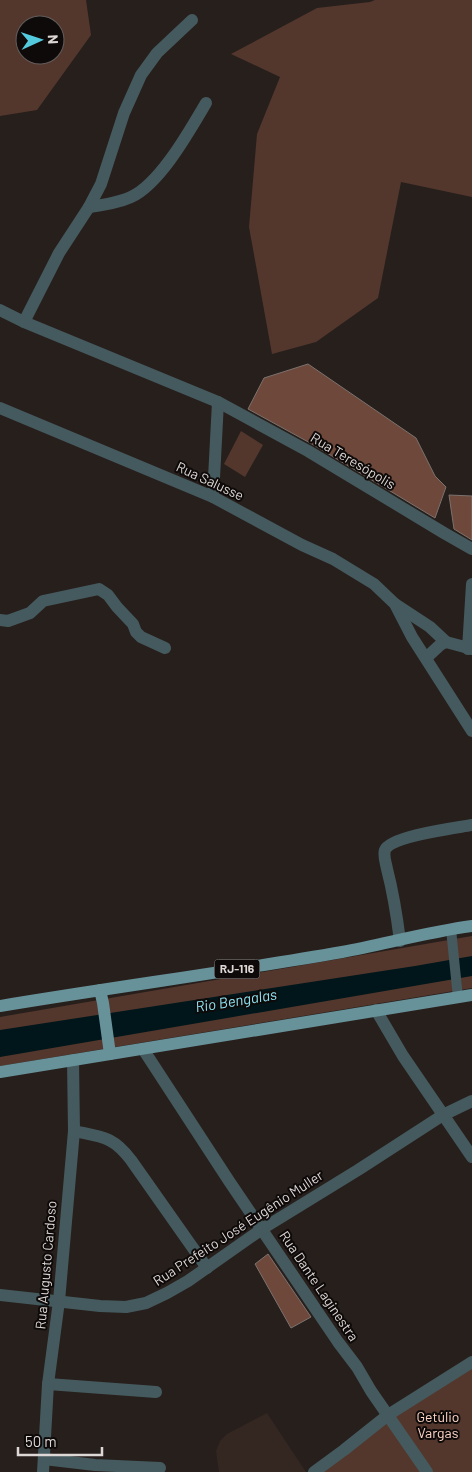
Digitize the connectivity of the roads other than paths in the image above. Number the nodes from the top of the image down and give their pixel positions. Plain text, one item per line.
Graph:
1 (192, 20) dead end
2 (206, 103) dead end
3 (89, 207) junction
4 (0, 310) edge
5 (24, 322) junction
6 (218, 402) junction
7 (0, 408) edge
8 (213, 497) junction
9 (472, 549) edge
10 (472, 584) edge
11 (395, 604) junction
12 (0, 620) edge
13 (446, 642) junction
14 (165, 648) dead end
15 (470, 649) edge
16 (426, 658) junction
17 (472, 731) edge
18 (472, 825) edge
19 (472, 926) edge
20 (451, 929) junction
21 (400, 941) junction
22 (100, 990) junction
23 (472, 995) edge
24 (458, 998) junction
25 (0, 1006) edge
26 (376, 1010) junction
27 (109, 1049) junction
28 (143, 1049) junction
29 (73, 1060) junction
30 (0, 1072) edge
31 (472, 1101) edge
32 (443, 1114) junction
33 (74, 1131) junction
34 (472, 1157) edge
35 (262, 1229) junction
36 (207, 1268) junction
37 (0, 1295) edge
38 (59, 1301) junction
39 (472, 1362) edge
40 (48, 1384) junction
41 (156, 1392) dead end
42 (388, 1416) junction
43 (43, 1466) edge
44 (160, 1468) dead end
45 (314, 1472) edge
46 (427, 1472) edge

1 - 3 street
2 - 3 street
3 - 5 street
4 - 5 street, Rua Teresópolis
5 - 6 street, Rua Teresópolis
6 - 8 street
6 - 9 street, Rua Teresópolis
7 - 8 street, Rua Salusse
8 - 11 street, Rua Salusse
10 - 15 street
11 - 13 street
11 - 16 street
12 - 14 street
13 - 15 street
13 - 16 street
16 - 17 street
18 - 21 street
19 - 20 main road, RJ-116
20 - 21 main road, RJ-116
20 - 24 street
21 - 22 main road, RJ-116
22 - 25 main road, RJ-116
22 - 27 main road
23 - 24 main road
24 - 26 main road
26 - 28 main road
26 - 32 street
27 - 28 main road
27 - 29 main road
28 - 35 street, Rua Dante Laginestra
29 - 30 main road
29 - 33 street, Rua Augusto Cardoso
31 - 32 street, Rua Prefeito José Eugênio Muller
32 - 34 street
32 - 35 street, Rua Prefeito José Eugênio Muller
33 - 36 street
33 - 38 street, Rua Augusto Cardoso
35 - 36 street, Rua Prefeito José Eugênio Muller
35 - 42 street, Rua Dante Laginestra
36 - 38 street, Rua Prefeito José Eugênio Muller
37 - 38 street, Rua Prefeito José Eugênio Muller
38 - 40 street, Rua Augusto Cardoso
39 - 42 street
40 - 41 street
40 - 43 street, Rua Augusto Cardoso
42 - 45 street
42 - 46 street, Rua Dante Laginestra
43 - 44 street

